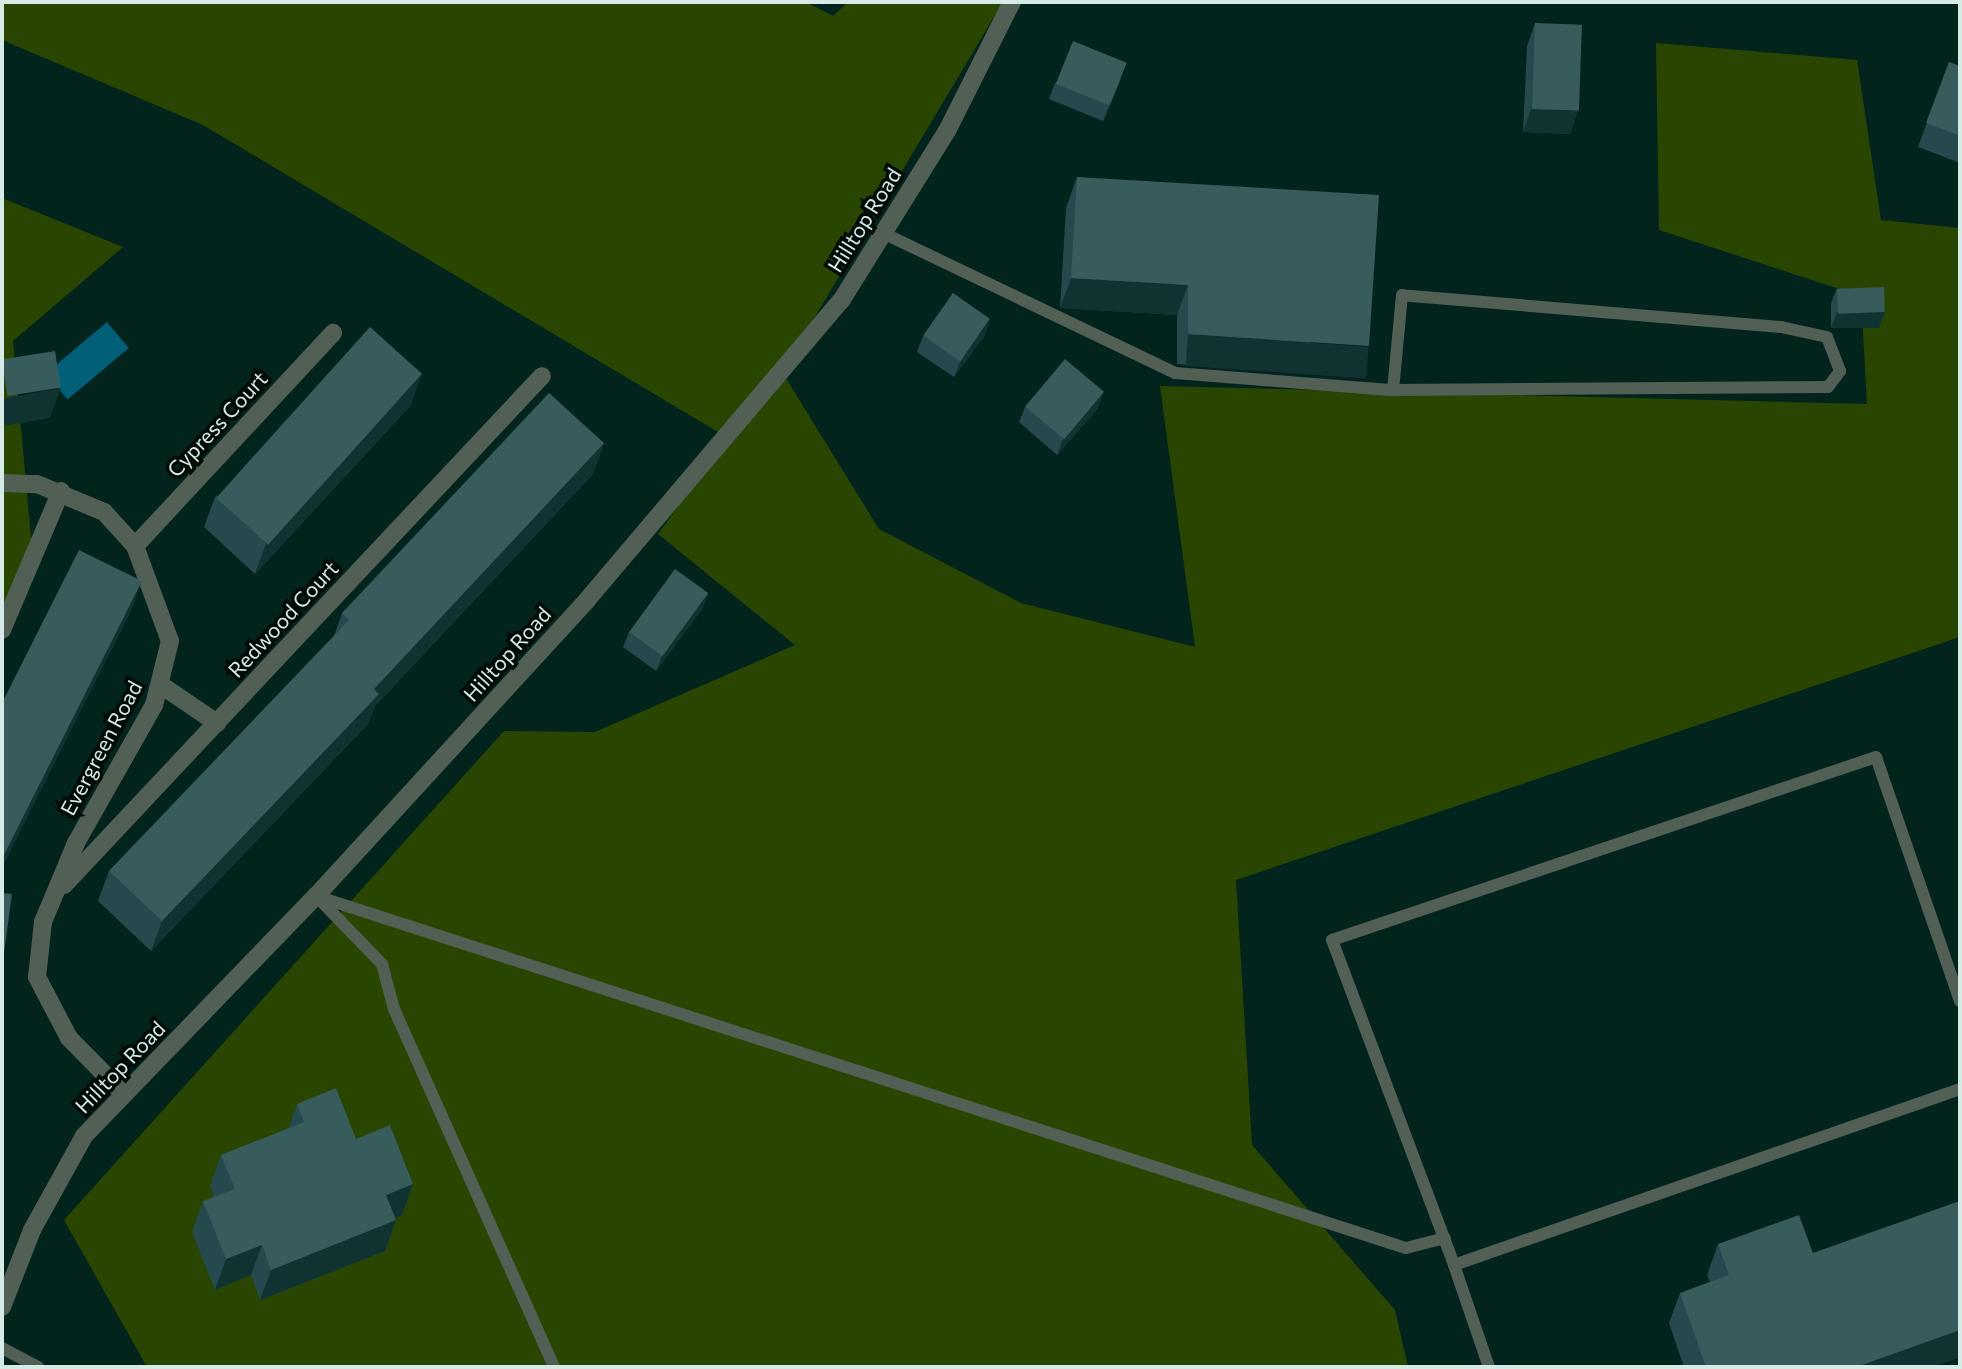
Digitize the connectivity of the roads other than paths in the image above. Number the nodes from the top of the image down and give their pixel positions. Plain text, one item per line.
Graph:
1 (1012, 2) edge
2 (883, 233) junction
3 (333, 333) dead end
4 (542, 376) dead end
5 (1393, 390) junction
6 (2, 483) edge
7 (61, 491) junction
8 (135, 547) junction
9 (2, 630) edge
10 (161, 685) junction
11 (216, 723) junction
12 (57, 893) junction
13 (316, 896) junction
14 (1960, 1001) edge
15 (1960, 1089) edge
16 (123, 1093) junction
17 (1445, 1238) junction
18 (1454, 1265) junction
19 (2, 1307) edge
20 (2, 1348) edge
21 (38, 1367) edge
22 (554, 1367) edge
23 (1489, 1367) edge

1 - 2 street, Hilltop Road
2 - 5 lane
2 - 13 street, Hilltop Road
3 - 8 street, Cypress Court
4 - 11 street, Redwood Court
5 - 5 lane
6 - 7 street, Evergreen Road
7 - 8 street, Evergreen Road
7 - 9 street
8 - 10 street, Evergreen Road
10 - 11 street
10 - 12 street, Evergreen Road
11 - 12 street, Redwood Court
12 - 16 street, Evergreen Road
13 - 16 street, Hilltop Road
13 - 17 lane
13 - 22 lane
14 - 17 lane
15 - 18 lane
16 - 19 street, Hilltop Road
17 - 18 lane
18 - 23 lane
20 - 21 lane

